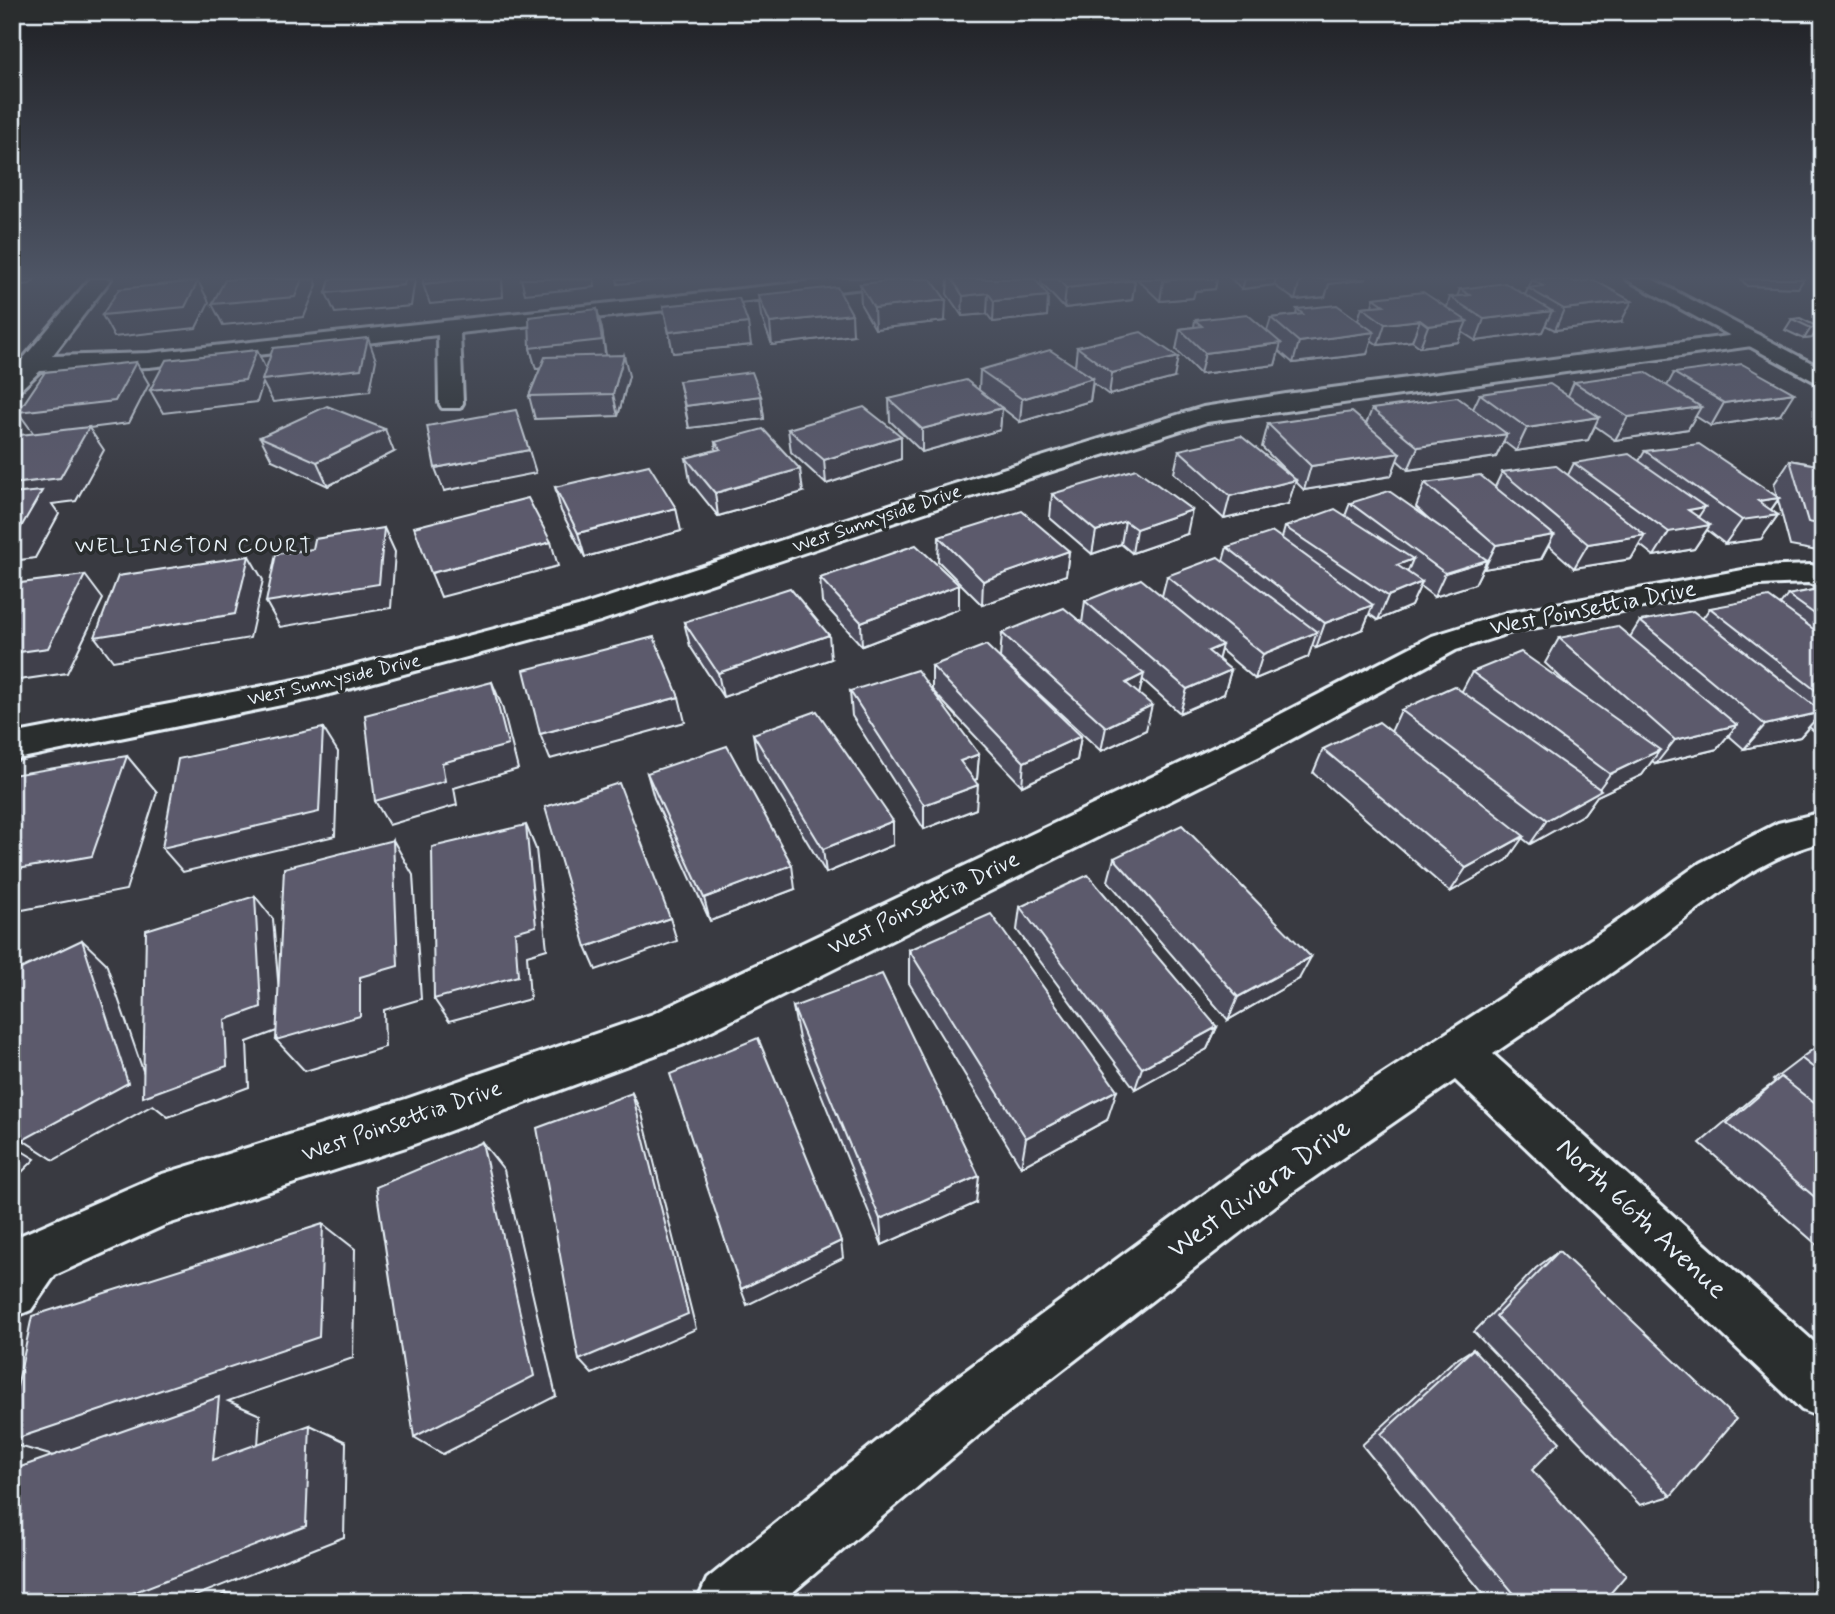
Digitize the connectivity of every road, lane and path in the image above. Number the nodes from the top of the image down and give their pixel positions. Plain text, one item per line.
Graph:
1 (42, 354) edge
2 (204, 354) edge
3 (450, 354) edge
4 (1642, 354) edge
5 (1777, 354) edge
6 (34, 364) junction
7 (1823, 379) edge
8 (12, 385) edge
9 (451, 402) dead end
10 (1817, 576) edge
11 (12, 747) edge
12 (1823, 827) edge
13 (1457, 1051) junction
14 (24, 1274) edge
15 (1823, 1389) edge
16 (730, 1602) edge

1 - 6 street
2 - 6 street
3 - 9 street
4 - 11 street, West Sunnyside Drive
5 - 7 street
6 - 8 street
10 - 14 street, West Poinsettia Drive
12 - 13 street, West Riviera Drive
13 - 15 street, North 66th Avenue
13 - 16 street, West Riviera Drive

